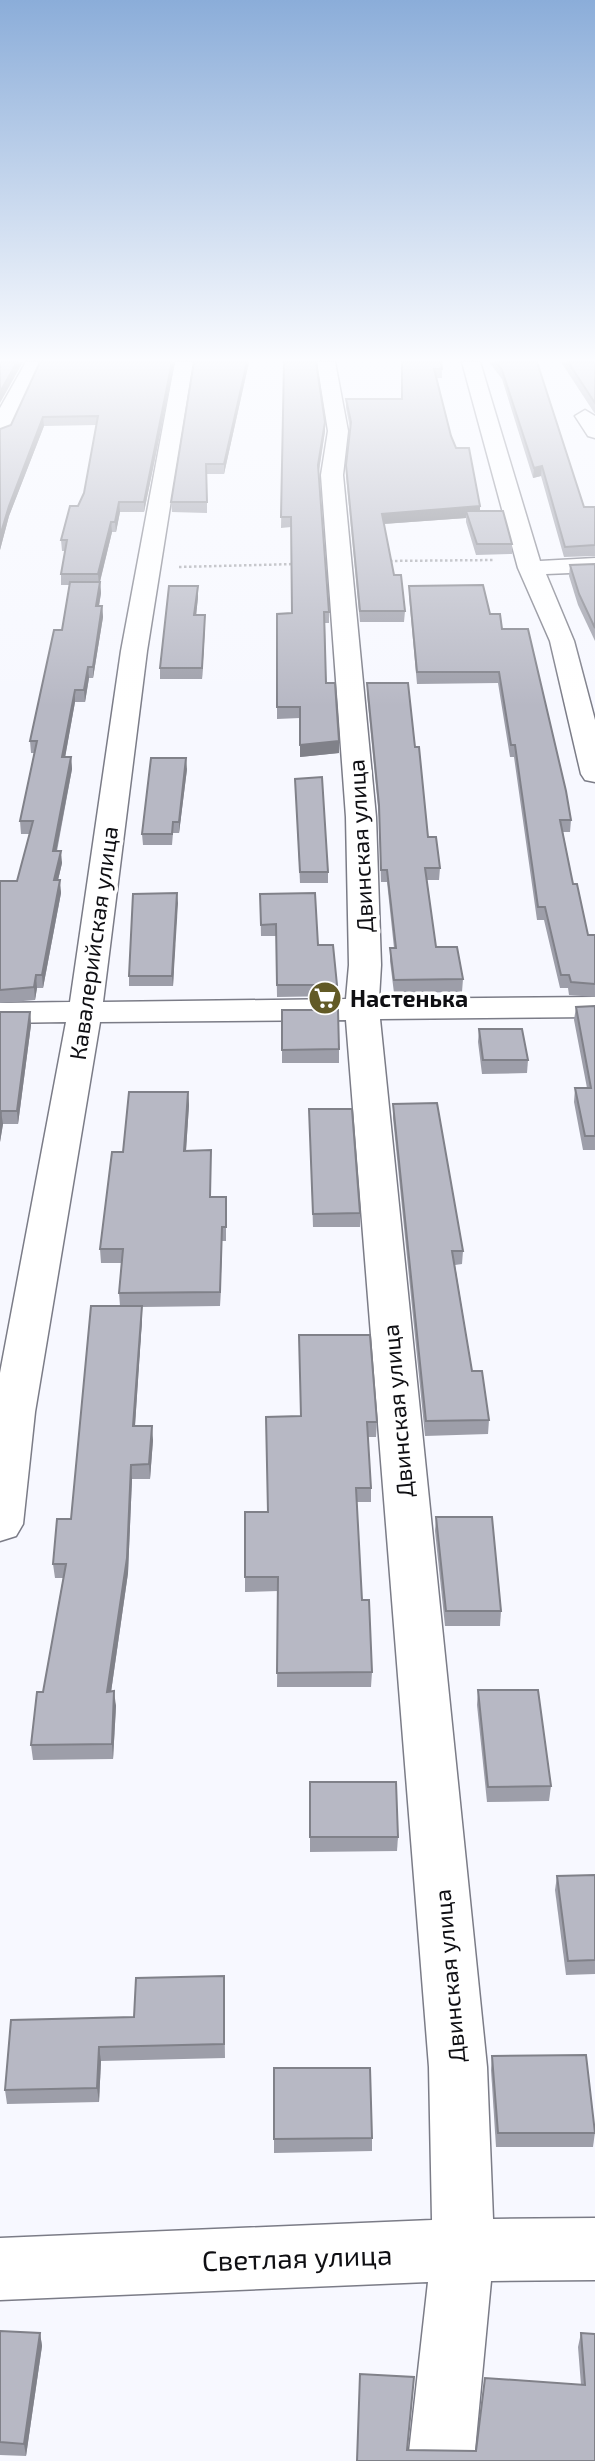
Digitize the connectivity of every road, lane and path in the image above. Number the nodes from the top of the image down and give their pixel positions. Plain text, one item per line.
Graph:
1 (165, 477) edge
2 (332, 477) edge
3 (504, 477) edge
4 (342, 562) junction
5 (529, 564) junction
6 (595, 565) edge
7 (147, 568) junction
8 (595, 774) edge
9 (595, 1007) edge
10 (362, 1009) junction
11 (85, 1012) junction
12 (0, 1013) edge
13 (0, 1524) edge
14 (595, 2249) edge
15 (463, 2250) junction
16 (0, 2269) edge
17 (441, 2461) edge

1 - 7 street, Кавалерийская улица
2 - 4 street, Двинская улица
3 - 5 street
4 - 5 path
4 - 7 path
4 - 10 street, Двинская улица
5 - 6 street
5 - 8 street
7 - 11 street, Кавалерийская улица
9 - 10 street
10 - 11 street
10 - 15 street, Двинская улица
11 - 12 street
11 - 13 street, Кавалерийская улица
14 - 15 street, Светлая улица
15 - 16 street, Светлая улица
15 - 17 street, Двинская улица

